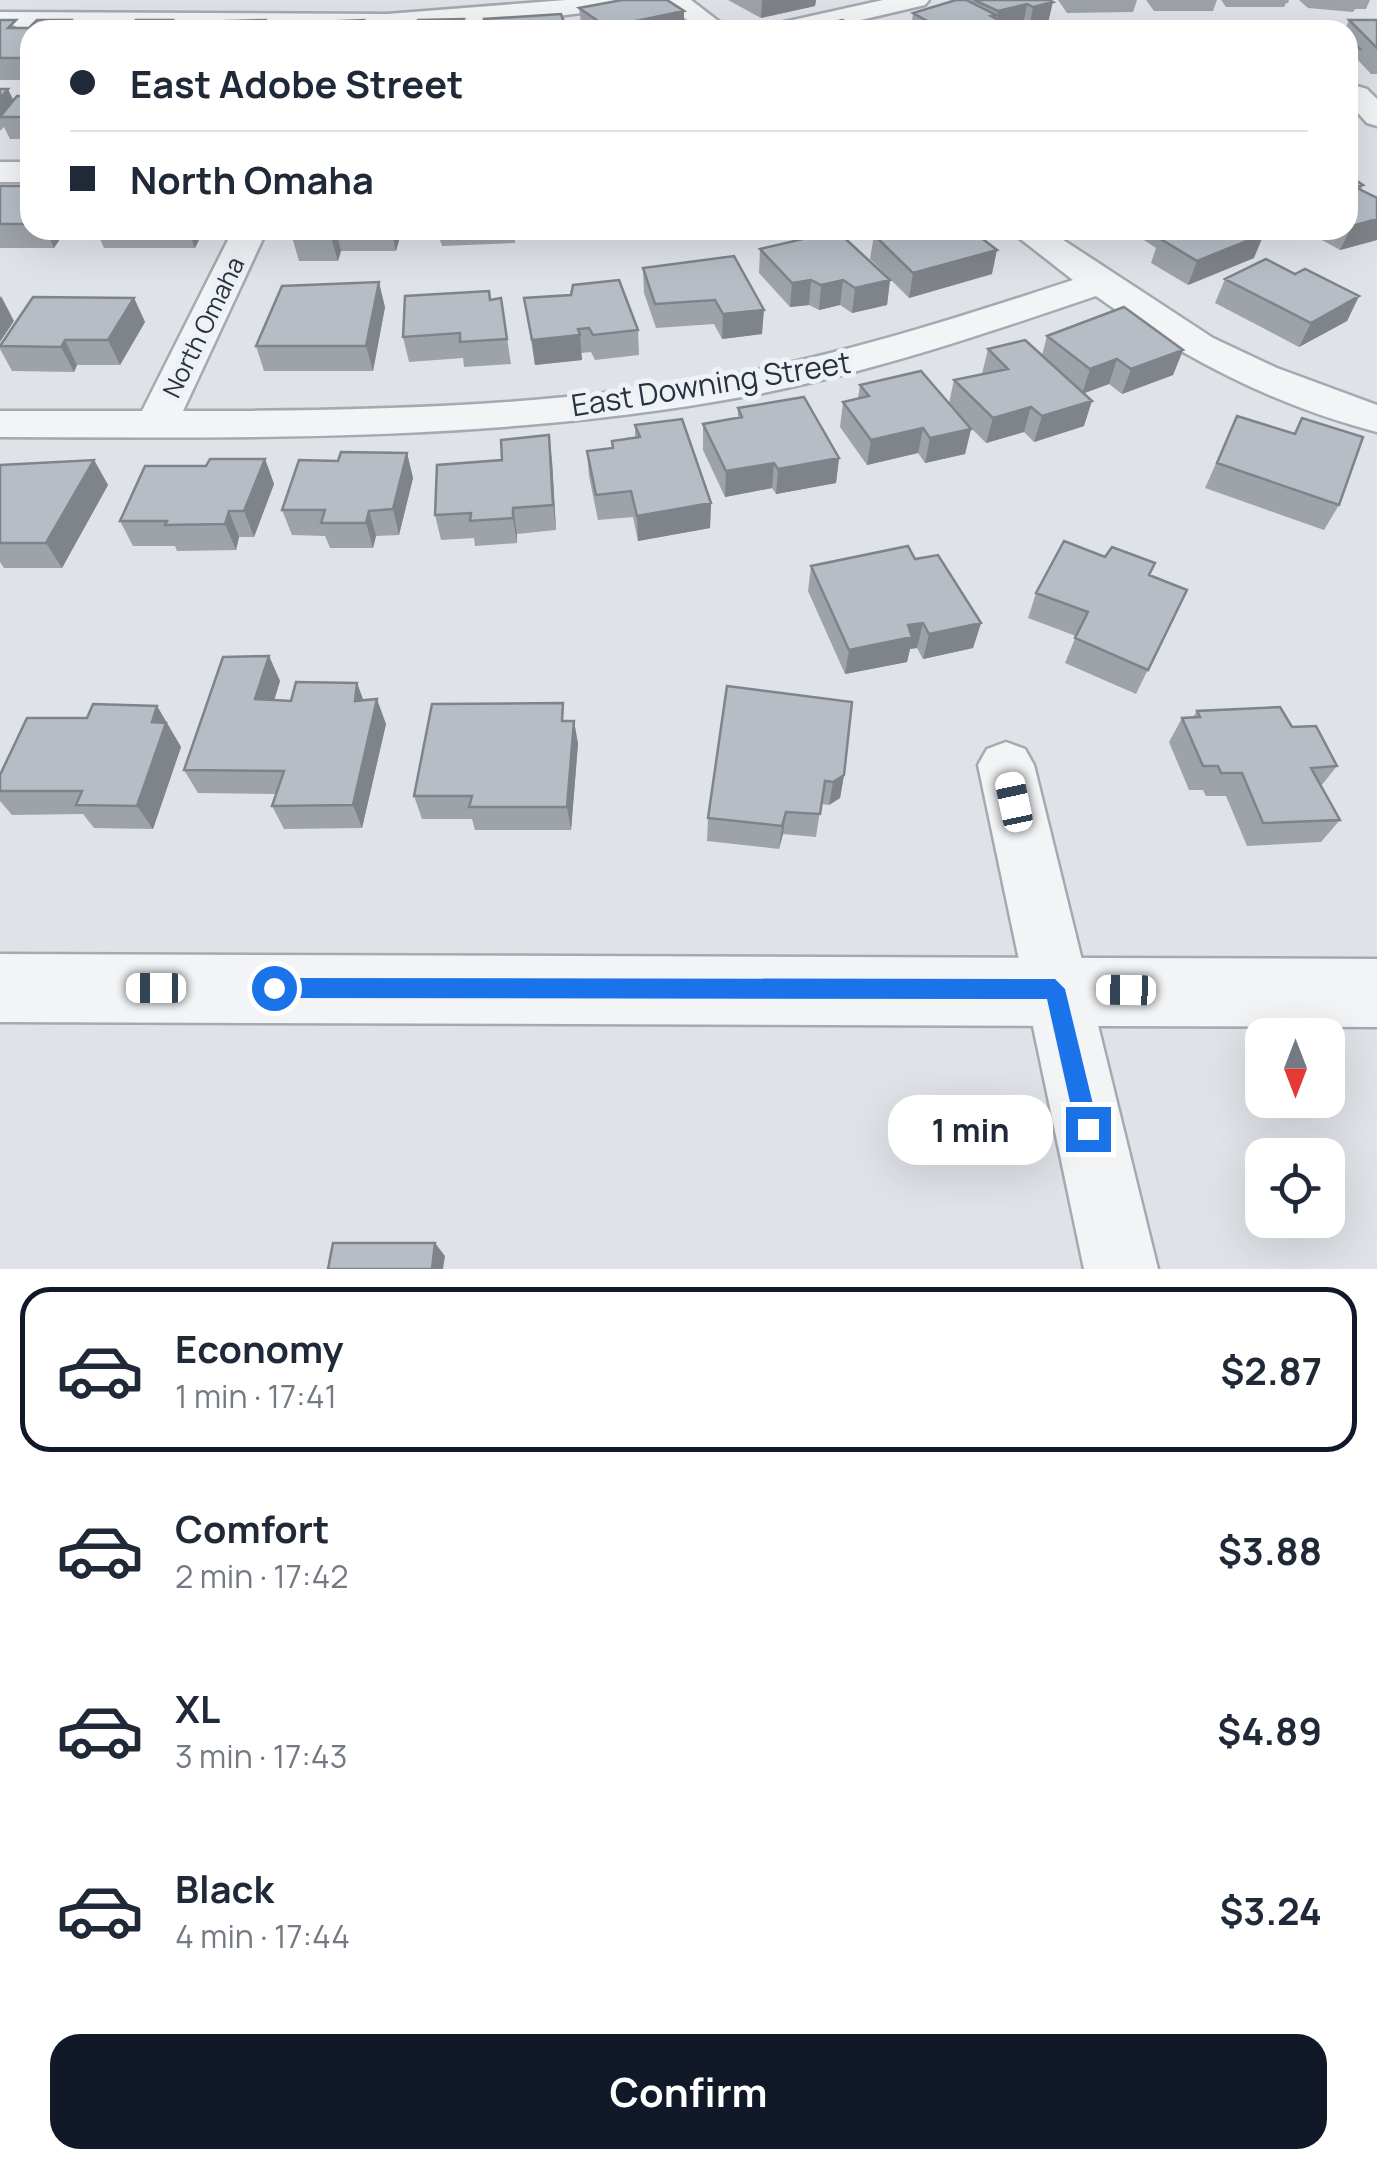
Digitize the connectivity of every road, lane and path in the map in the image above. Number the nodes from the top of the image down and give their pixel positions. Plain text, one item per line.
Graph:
1 (618, 0) edge
2 (674, 0) edge
3 (916, 0) edge
4 (456, 20) edge
5 (703, 20) edge
6 (828, 20) edge
7 (245, 240) edge
8 (1040, 240) edge
9 (1100, 282) junction
10 (1377, 419) edge
11 (0, 424) edge
12 (156, 424) junction
13 (1006, 765) dead end
14 (0, 988) edge
15 (1055, 989) junction
16 (1377, 993) edge
17 (1120, 1269) edge

1 - 4 street
2 - 5 street
3 - 6 street
7 - 12 street, North Omaha
8 - 9 street
9 - 10 street
9 - 12 street, East Downing Street
11 - 12 street, East Downing Street
13 - 15 street
14 - 15 street
15 - 16 street
15 - 17 street

